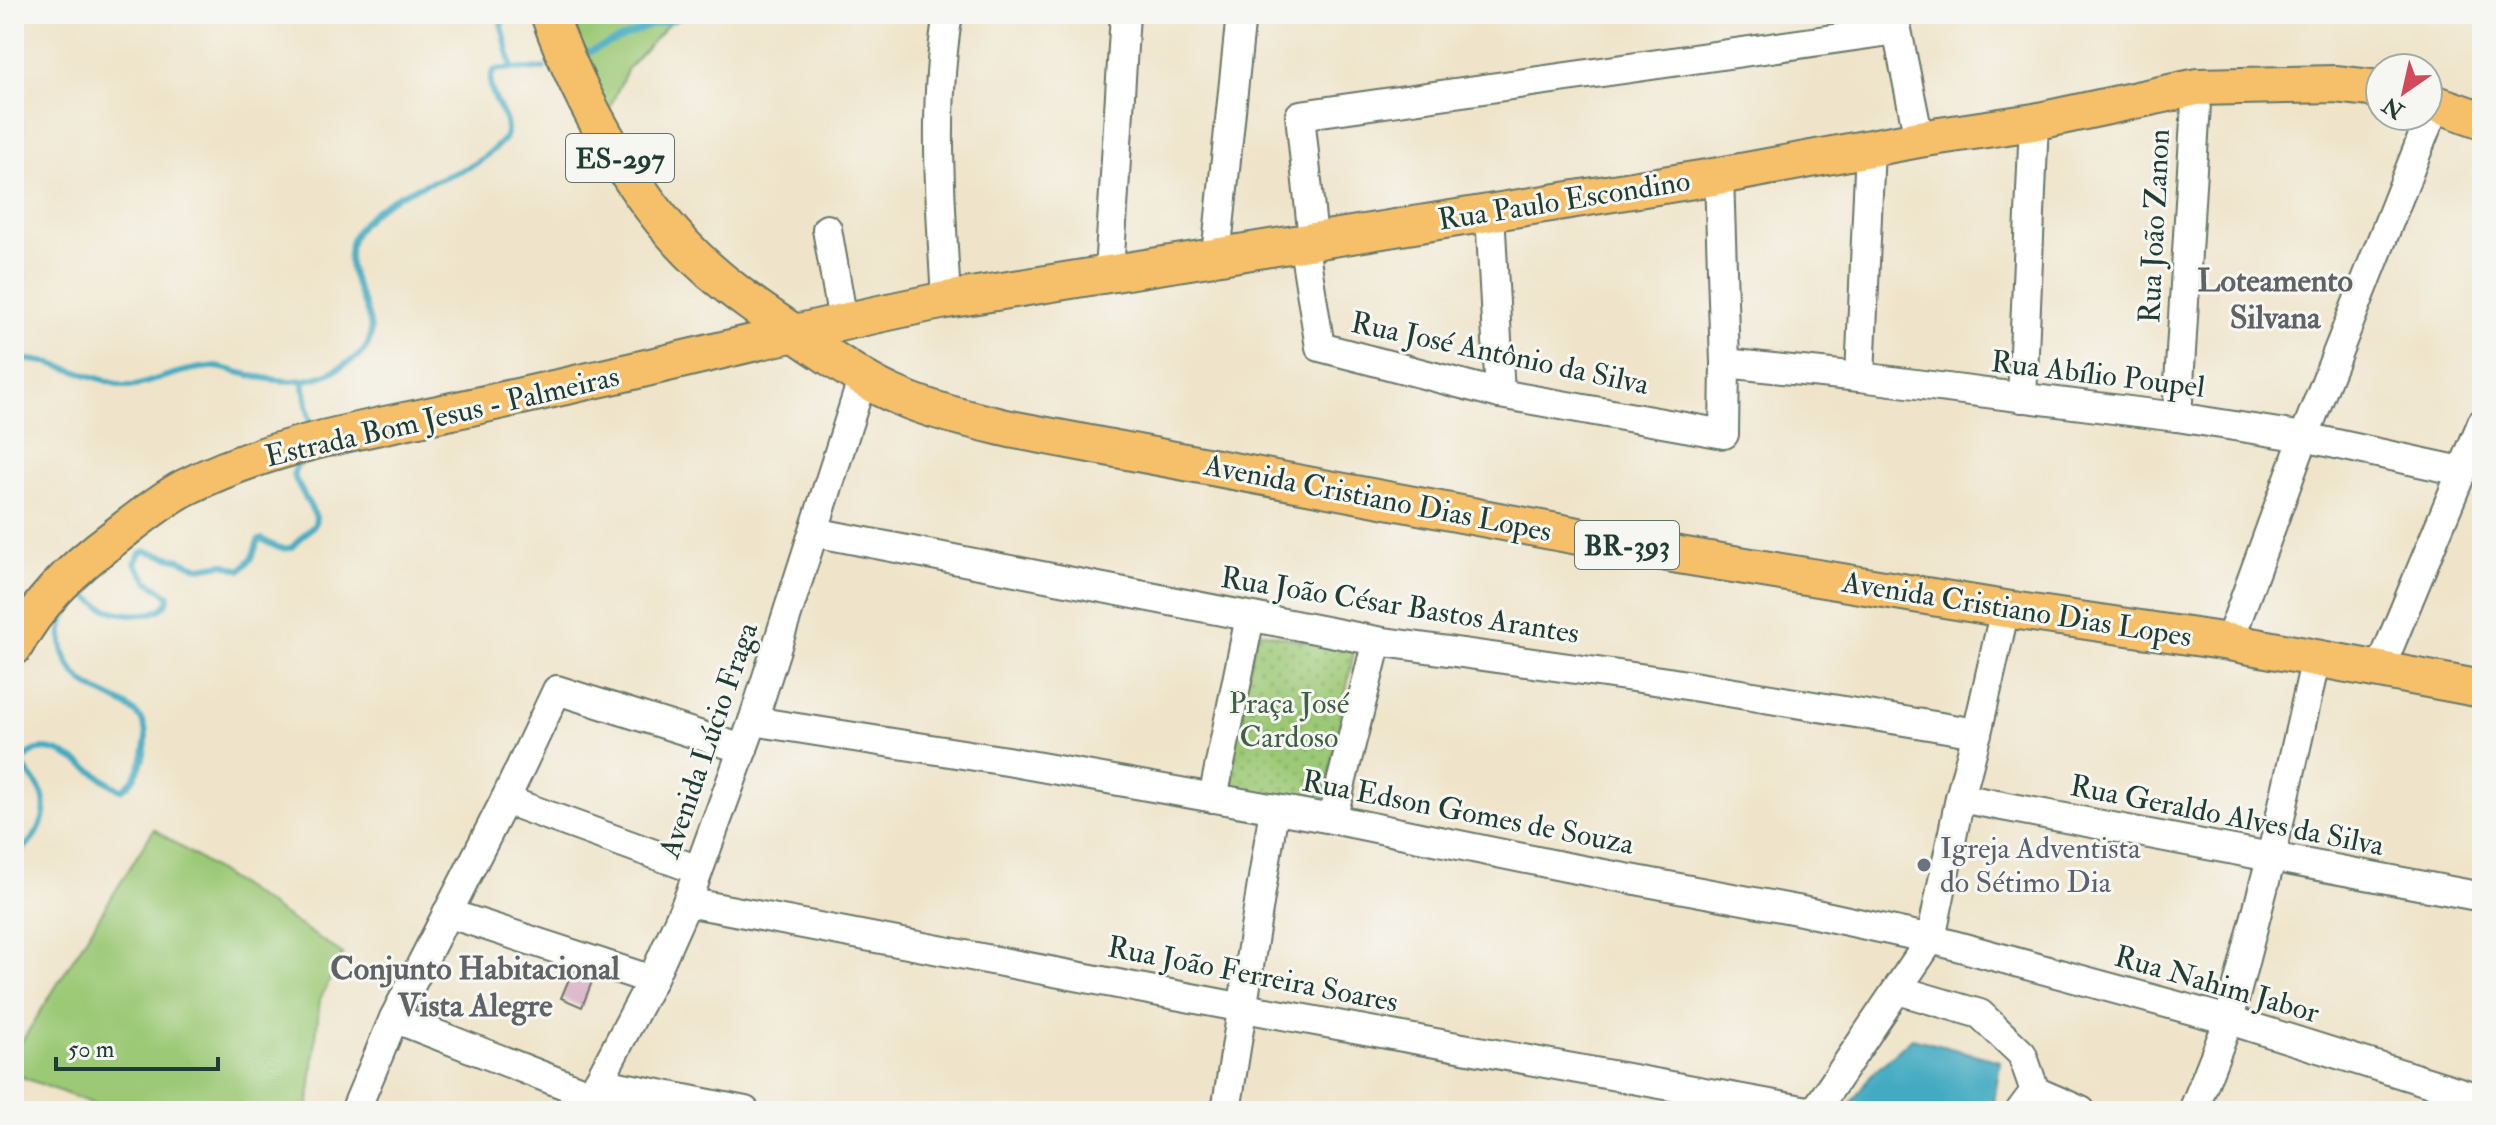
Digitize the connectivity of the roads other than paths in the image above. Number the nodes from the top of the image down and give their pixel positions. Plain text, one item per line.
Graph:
1 (549, 14) edge
2 (948, 14) edge
3 (1125, 14) edge
4 (1241, 14) edge
5 (2197, 87) junction
6 (2364, 87) edge
7 (2444, 106) edge
8 (2482, 120) edge
9 (2034, 122) junction
10 (2421, 132) edge
11 (1919, 139) junction
12 (1870, 148) junction
13 (1719, 176) junction
14 (1490, 213) junction
15 (827, 229) dead end
16 (1308, 240) junction
17 (1216, 256) junction
18 (1109, 272) junction
19 (946, 300) junction
20 (843, 321) junction
21 (793, 332) junction
22 (1725, 363) junction
23 (863, 377) junction
24 (1860, 377) junction
25 (1500, 394) junction
26 (2022, 398) junction
27 (2177, 417) junction
28 (2482, 423) edge
29 (2304, 437) junction
30 (2461, 471) junction
31 (814, 532) junction
32 (2005, 609) junction
33 (1250, 617) junction
34 (1377, 641) junction
35 (2229, 642) junction
36 (14, 647) edge
37 (2316, 658) junction
38 (2380, 669) junction
39 (2482, 689) edge
40 (753, 721) junction
41 (1977, 733) junction
42 (743, 749) junction
43 (1213, 798) junction
44 (1960, 798) junction
45 (505, 800) junction
46 (1274, 809) junction
47 (1332, 819) junction
48 (2271, 858) junction
49 (698, 870) junction
50 (2482, 897) edge
51 (687, 902) junction
52 (447, 913) junction
53 (1931, 939) junction
54 (652, 980) junction
55 (1898, 990) junction
56 (1244, 1008) junction
57 (394, 1018) junction
58 (2229, 1020) junction
59 (591, 1096) edge
60 (2482, 1099) edge
61 (2027, 1101) edge
62 (355, 1111) edge
63 (745, 1111) edge
64 (1226, 1111) edge
65 (1808, 1111) edge
66 (1815, 1111) edge
67 (2081, 1111) edge
68 (2193, 1111) edge

1 - 21 main road, Avenida Cristiano Dias Lopes / ES-297
2 - 19 street
3 - 18 street
4 - 17 street
5 - 6 main road, Rua Paulo Escondino
5 - 9 main road, Rua Paulo Escondino
5 - 27 street, Rua João Zanon
7 - 8 main road
9 - 11 main road, Rua Paulo Escondino
9 - 26 street
10 - 29 street
11 - 12 main road, Rua Paulo Escondino
11 - 16 street
12 - 13 main road, Rua Paulo Escondino
12 - 24 street
13 - 14 main road, Rua Paulo Escondino
13 - 22 street
14 - 16 main road, Rua Paulo Escondino
14 - 25 street
15 - 20 street
16 - 17 main road, Rua Paulo Escondino
16 - 25 street, Rua José Antônio da Silva
17 - 18 main road, Rua Paulo Escondino
18 - 19 main road, Rua Paulo Escondino
19 - 20 main road, Rua Paulo Escondino
20 - 21 main road, Rua Paulo Escondino
21 - 23 main road, Avenida Cristiano Dias Lopes / BR-393
21 - 36 main road, Estrada Bom Jesus - Palmeiras
22 - 24 street, Rua Abílio Poupel
22 - 25 street, Rua José Antônio da Silva
23 - 31 street, Avenida Lúcio Fraga
23 - 32 main road, Avenida Cristiano Dias Lopes / BR-393
24 - 26 street, Rua Abílio Poupel
26 - 27 street, Rua Abílio Poupel
27 - 29 street, Rua Abílio Poupel
28 - 30 street
29 - 30 street, Rua Abílio Poupel
29 - 35 street
30 - 38 street
31 - 33 street, Rua João César Bastos Arantes
31 - 40 street, Avenida Lúcio Fraga
32 - 35 main road, Avenida Cristiano Dias Lopes / BR-393
32 - 41 street
33 - 34 street, Rua João César Bastos Arantes
33 - 43 street
34 - 41 street, Rua João César Bastos Arantes
34 - 47 street
35 - 37 main road, Avenida Cristiano Dias Lopes / BR-393
37 - 38 main road, Avenida Cristiano Dias Lopes / BR-393
37 - 48 street
38 - 39 main road, Avenida Cristiano Dias Lopes / BR-393
40 - 42 street, Avenida Lúcio Fraga
40 - 43 street, Rua Edson Gomes de Souza
41 - 44 street
42 - 45 street
42 - 49 street, Avenida Lúcio Fraga
43 - 46 street, Rua Edson Gomes de Souza
44 - 48 street, Rua Geraldo Alves da Silva
44 - 53 street
45 - 49 street
45 - 52 street
46 - 47 street, Rua Edson Gomes de Souza
46 - 56 street
47 - 53 street, Rua Edson Gomes de Souza
48 - 50 street, Rua Geraldo Alves da Silva
48 - 58 street
49 - 51 street, Avenida Lúcio Fraga
51 - 54 street, Avenida Lúcio Fraga
51 - 56 street, Rua João Ferreira Soares
52 - 54 street
52 - 57 street
53 - 55 street
53 - 58 street, Rua Nahim Jabor
54 - 59 street, Avenida Lúcio Fraga
55 - 61 street
55 - 66 street
56 - 64 street
56 - 65 street, Rua João Ferreira Soares
57 - 59 street
57 - 62 street
58 - 60 street, Rua Nahim Jabor
58 - 68 street
59 - 63 street
61 - 67 street

